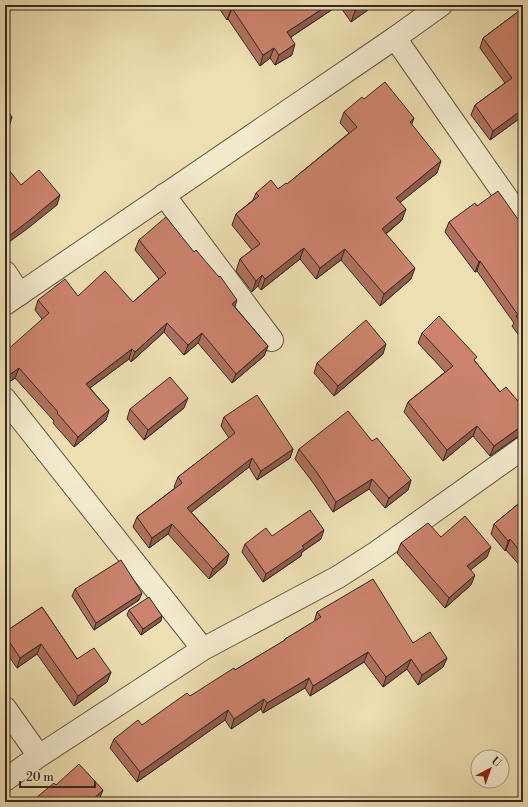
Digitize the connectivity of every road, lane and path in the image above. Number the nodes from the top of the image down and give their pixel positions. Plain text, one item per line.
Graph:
1 (441, 5) edge
2 (396, 38) junction
3 (164, 196) junction
4 (523, 221) edge
5 (5, 272) edge
6 (12, 299) edge
7 (272, 340) dead end
8 (5, 399) edge
9 (523, 448) edge
10 (203, 649) junction
11 (5, 708) edge
12 (39, 756) junction
13 (5, 780) edge

1 - 2 street
2 - 3 street
2 - 4 street
3 - 6 street
3 - 7 street
5 - 6 street
8 - 10 street
9 - 10 street
10 - 12 street
11 - 12 street
12 - 13 street

